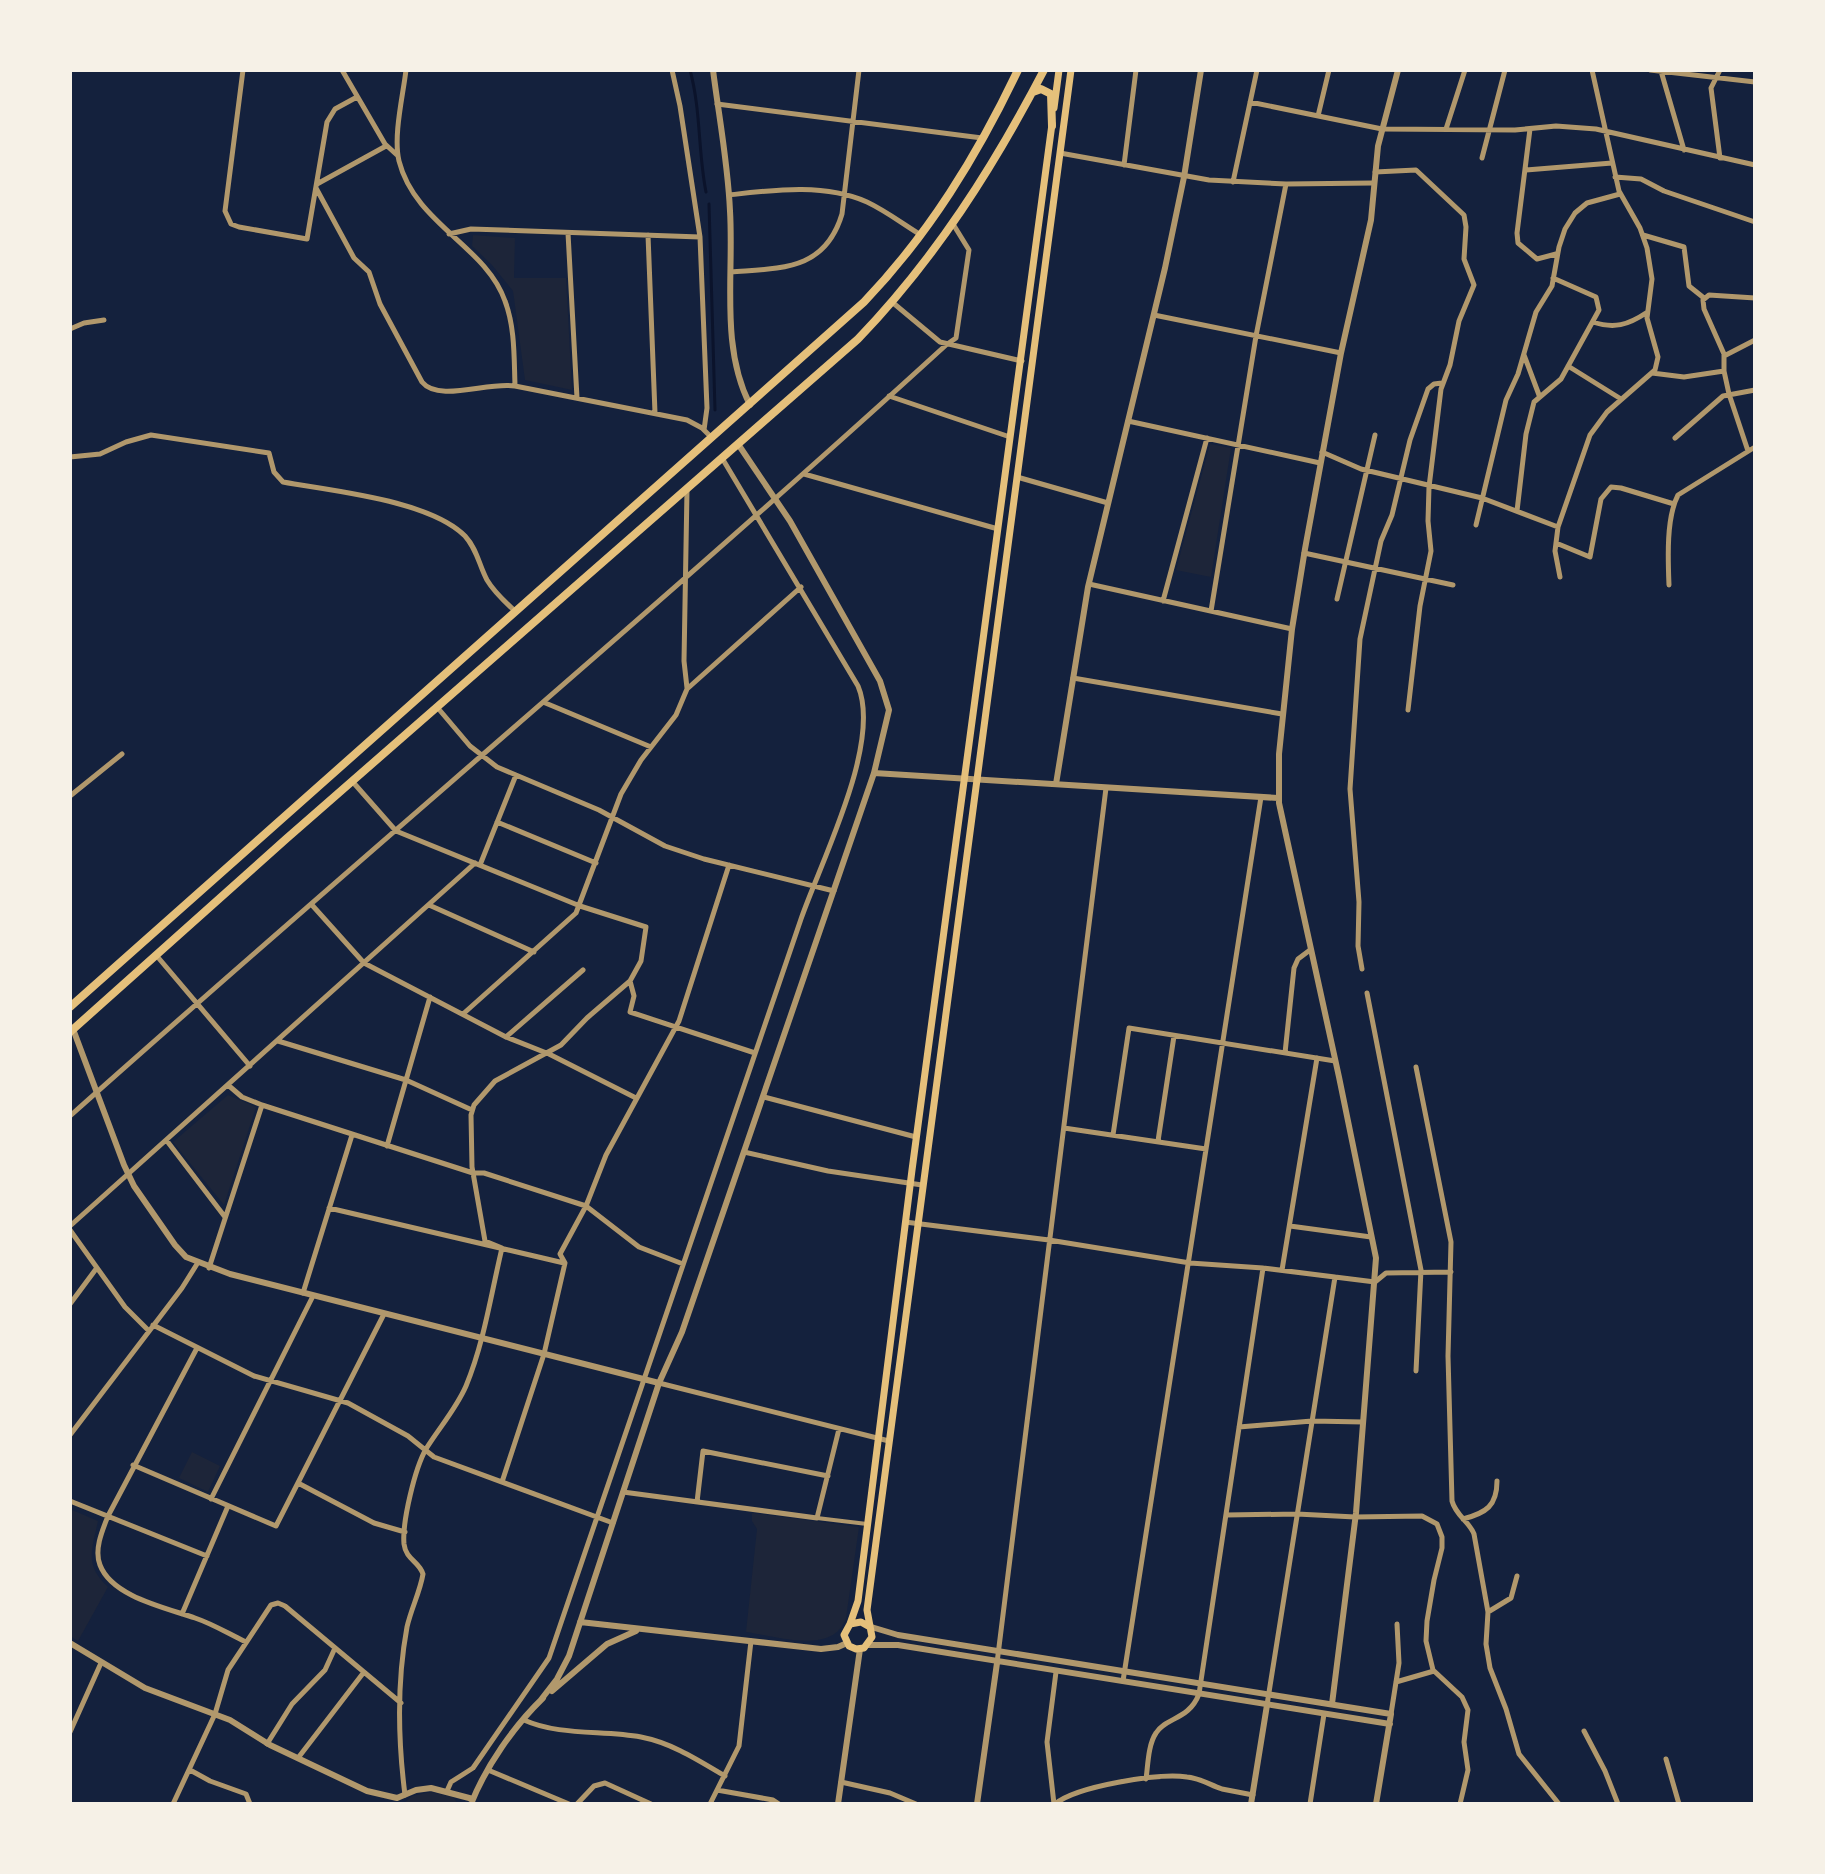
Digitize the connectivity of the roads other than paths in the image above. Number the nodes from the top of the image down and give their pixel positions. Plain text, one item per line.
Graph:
1 (243, 70) edge
2 (342, 70) edge
3 (406, 70) edge
4 (672, 70) edge
5 (713, 70) edge
6 (859, 70) edge
7 (1018, 70) edge
8 (1044, 70) edge
9 (1059, 70) edge
10 (1071, 70) edge
11 (1136, 70) edge
12 (1201, 70) edge
13 (1257, 70) edge
14 (1329, 70) edge
15 (1398, 70) edge
16 (1465, 70) edge
17 (1505, 70) edge
18 (1592, 70) edge
19 (1650, 70) edge
20 (1720, 70) edge
21 (1661, 71) edge
22 (1718, 78) junction
23 (1755, 82) edge
24 (1032, 92) junction
25 (357, 97) junction
26 (1250, 102) junction
27 (717, 104) junction
28 (1318, 116) junction
29 (852, 121) junction
30 (1052, 126) junction
31 (1382, 129) junction
32 (1446, 129) junction
33 (1530, 129) junction
34 (1489, 130) junction
35 (1605, 131) junction
36 (983, 138) junction
37 (386, 146) junction
38 (1684, 150) junction
39 (1060, 153) junction
40 (398, 155) junction
41 (1482, 158) dead end
42 (1720, 158) junction
43 (1612, 163) junction
44 (1124, 165) junction
45 (1755, 165) edge
46 (1526, 170) junction
47 (1374, 172) junction
48 (1184, 177) junction
49 (1615, 177) junction
50 (1233, 182) junction
51 (1373, 183) junction
52 (1286, 184) junction
53 (316, 186) junction
54 (1620, 194) junction
55 (729, 195) junction
56 (845, 195) junction
57 (1755, 222) edge
58 (953, 224) junction
59 (568, 233) junction
60 (449, 234) junction
61 (648, 235) junction
62 (1643, 235) junction
63 (922, 236) junction
64 (700, 237) junction
65 (1557, 254) junction
66 (731, 272) junction
67 (1553, 278) junction
68 (1704, 298) junction
69 (1755, 298) edge
70 (892, 302) junction
71 (1647, 312) junction
72 (1154, 315) junction
73 (104, 320) dead end
74 (1593, 322) junction
75 (70, 329) edge
76 (1256, 336) junction
77 (1755, 340) edge
78 (946, 345) junction
79 (1341, 353) junction
80 (1524, 355) junction
81 (1724, 356) junction
82 (1022, 361) junction
83 (1568, 366) junction
84 (1724, 371) junction
85 (1652, 373) junction
86 (1442, 383) junction
87 (515, 386) junction
88 (1755, 390) edge
89 (1729, 394) junction
90 (1539, 395) junction
91 (889, 396) junction
92 (577, 398) junction
93 (1621, 399) junction
94 (750, 405) junction
95 (655, 413) junction
96 (1128, 421) junction
97 (704, 430) junction
98 (1375, 435) dead end
99 (1011, 437) junction
100 (712, 438) junction
101 (1207, 438) junction
102 (1675, 438) dead end
103 (738, 444) junction
104 (1237, 445) junction
105 (1755, 447) edge
106 (1748, 451) junction
107 (1322, 452) junction
108 (70, 457) edge
109 (722, 458) junction
110 (1320, 463) junction
111 (1367, 470) junction
112 (804, 474) junction
113 (1017, 477) junction
114 (1401, 480) junction
115 (1429, 487) junction
116 (687, 489) junction
117 (1482, 498) junction
118 (776, 500) junction
119 (1108, 503) junction
120 (1674, 504) junction
121 (1517, 511) junction
122 (758, 516) junction
123 (1476, 525) dead end
124 (1558, 527) junction
125 (999, 529) junction
126 (1556, 543) junction
127 (1304, 553) junction
128 (1345, 562) junction
129 (1375, 568) junction
130 (687, 576) junction
131 (1560, 577) dead end
132 (1426, 579) junction
133 (1089, 584) junction
134 (1453, 585) dead end
135 (1669, 585) dead end
136 (801, 587) junction
137 (1337, 599) dead end
138 (1163, 601) junction
139 (1211, 611) junction
140 (516, 612) junction
141 (1292, 629) junction
142 (1073, 678) junction
143 (687, 689) junction
144 (543, 702) junction
145 (437, 707) junction
146 (1408, 710) dead end
147 (1282, 714) junction
148 (651, 747) junction
149 (122, 754) dead end
150 (481, 756) junction
151 (874, 773) junction
152 (516, 775) junction
153 (964, 779) junction
154 (975, 779) junction
155 (352, 781) junction
156 (1056, 784) junction
157 (1106, 788) junction
158 (70, 796) edge
159 (1261, 797) junction
160 (1278, 798) junction
161 (613, 817) junction
162 (497, 822) junction
163 (396, 831) junction
164 (596, 863) junction
165 (478, 864) junction
166 (729, 865) junction
167 (814, 886) junction
168 (835, 891) junction
169 (312, 905) junction
170 (428, 905) junction
171 (580, 906) junction
172 (1310, 950) junction
173 (534, 952) junction
174 (156, 955) junction
175 (364, 963) junction
176 (1362, 969) dead end
177 (583, 970) dead end
178 (630, 981) junction
179 (1367, 993) dead end
180 (430, 997) junction
181 (197, 1005) junction
182 (70, 1007) edge
183 (463, 1014) junction
184 (675, 1029) junction
185 (72, 1031) edge
186 (1174, 1036) junction
187 (506, 1037) junction
188 (277, 1041) junction
189 (1222, 1043) junction
190 (755, 1053) junction
191 (1285, 1053) junction
192 (549, 1054) junction
193 (1317, 1058) junction
194 (1335, 1061) junction
195 (250, 1066) junction
196 (1416, 1067) dead end
197 (406, 1080) junction
198 (228, 1085) junction
199 (97, 1092) junction
200 (764, 1097) junction
201 (636, 1098) junction
202 (262, 1105) junction
203 (472, 1110) junction
204 (70, 1116) edge
205 (1064, 1128) junction
206 (352, 1135) junction
207 (1113, 1135) junction
208 (916, 1137) junction
209 (167, 1141) junction
210 (1158, 1142) junction
211 (387, 1146) junction
212 (1206, 1149) junction
213 (744, 1152) junction
214 (473, 1173) junction
215 (129, 1175) junction
216 (910, 1184) junction
217 (922, 1185) junction
218 (586, 1206) junction
219 (329, 1208) junction
220 (226, 1218) junction
221 (905, 1222) junction
222 (917, 1223) junction
223 (1290, 1226) junction
224 (70, 1228) edge
225 (1371, 1237) junction
226 (1049, 1240) junction
227 (502, 1248) junction
228 (565, 1263) junction
229 (1190, 1263) junction
230 (197, 1264) junction
231 (683, 1264) junction
232 (209, 1268) junction
233 (1263, 1268) junction
234 (96, 1269) junction
235 (1282, 1270) junction
236 (1421, 1272) junction
237 (1451, 1272) junction
238 (1335, 1277) junction
239 (1375, 1282) junction
240 (303, 1293) junction
241 (313, 1296) junction
242 (70, 1304) edge
243 (384, 1314) junction
244 (153, 1325) junction
245 (149, 1331) junction
246 (480, 1338) junction
247 (197, 1348) junction
248 (544, 1354) junction
249 (1416, 1371) dead end
250 (644, 1379) junction
251 (270, 1382) junction
252 (659, 1383) junction
253 (341, 1400) junction
254 (1312, 1421) junction
255 (1363, 1422) junction
256 (1239, 1427) junction
257 (839, 1429) junction
258 (70, 1435) edge
259 (878, 1439) junction
260 (889, 1441) junction
261 (425, 1451) junction
262 (133, 1465) junction
263 (828, 1476) junction
264 (1497, 1481) dead end
265 (502, 1482) junction
266 (298, 1483) junction
267 (623, 1492) junction
268 (211, 1499) junction
269 (70, 1501) edge
270 (697, 1502) junction
271 (228, 1506) junction
272 (1297, 1514) junction
273 (1226, 1515) junction
274 (108, 1516) junction
275 (597, 1517) junction
276 (1355, 1517) junction
277 (817, 1518) junction
278 (1462, 1520) junction
279 (613, 1523) junction
280 (867, 1524) junction
281 (405, 1532) junction
282 (207, 1556) junction
283 (1517, 1576) dead end
284 (1488, 1612) junction
285 (182, 1614) junction
286 (580, 1622) junction
287 (850, 1624) junction
288 (1397, 1624) dead end
289 (868, 1626) junction
290 (644, 1629) junction
291 (751, 1640) junction
292 (246, 1642) junction
293 (70, 1643) edge
294 (847, 1643) junction
295 (864, 1647) junction
296 (335, 1648) junction
297 (999, 1651) junction
298 (101, 1663) junction
299 (997, 1663) junction
300 (1434, 1671) junction
301 (364, 1672) junction
302 (1056, 1672) junction
303 (1124, 1672) junction
304 (1123, 1682) junction
305 (1396, 1682) junction
306 (1201, 1684) junction
307 (1199, 1694) junction
308 (1269, 1695) junction
309 (540, 1701) junction
310 (401, 1703) junction
311 (1332, 1704) junction
312 (1267, 1705) junction
313 (215, 1714) junction
314 (1324, 1714) junction
315 (1391, 1714) junction
316 (524, 1720) junction
317 (1390, 1724) junction
318 (1584, 1731) dead end
319 (70, 1732) edge
320 (267, 1744) junction
321 (298, 1758) junction
322 (1666, 1759) dead end
323 (190, 1770) junction
324 (488, 1770) junction
325 (725, 1776) junction
326 (1146, 1779) junction
327 (841, 1782) junction
328 (717, 1790) junction
329 (447, 1791) junction
330 (405, 1795) junction
331 (1253, 1795) junction
332 (396, 1801) edge
333 (472, 1802) edge
334 (173, 1804) edge
335 (250, 1804) edge
336 (569, 1804) edge
337 (577, 1804) edge
338 (651, 1804) edge
339 (710, 1804) edge
340 (779, 1804) edge
341 (838, 1804) edge
342 (916, 1804) edge
343 (977, 1804) edge
344 (1054, 1804) edge
345 (1251, 1804) edge
346 (1310, 1804) edge
347 (1376, 1804) edge
348 (1460, 1804) edge
349 (1559, 1804) edge
350 (1618, 1804) edge
351 (1679, 1804) edge

1 - 53 street
2 - 25 street
3 - 40 street
4 - 64 street
5 - 27 street
6 - 29 street
7 - 36 highway
8 - 24 highway
9 - 30 main road
10 - 39 main road
11 - 44 street
12 - 48 street
13 - 26 street
14 - 28 street
15 - 31 street
16 - 32 street
17 - 34 street
18 - 35 street
19 - 21 street
20 - 22 street
21 - 22 street
21 - 38 street
22 - 23 street
22 - 42 street
24 - 30 highway
24 - 58 highway
25 - 37 street
25 - 53 street
26 - 28 street
26 - 50 street
27 - 29 street
27 - 55 street
28 - 31 street
29 - 36 street
29 - 56 street
30 - 82 main road
31 - 32 street
31 - 47 street
32 - 34 street
33 - 34 street
33 - 35 street
33 - 46 street
34 - 41 street
35 - 38 street
35 - 43 street
36 - 63 highway
37 - 40 street
37 - 53 street
38 - 42 street
39 - 44 street
39 - 113 main road
40 - 60 street
42 - 45 street
43 - 46 street
43 - 49 street
44 - 48 street
46 - 65 street
47 - 51 street
47 - 86 street
48 - 50 street
48 - 72 street
49 - 54 street
49 - 57 street
50 - 52 street
51 - 52 street
51 - 79 street
52 - 76 street
53 - 87 street
54 - 62 street
54 - 65 street
55 - 56 street
55 - 66 street
56 - 63 street
56 - 66 street
58 - 70 highway
58 - 78 street
59 - 60 street
59 - 61 street
59 - 92 street
60 - 87 street
61 - 64 street
61 - 95 street
62 - 68 street
62 - 71 street
63 - 94 highway
64 - 97 street
65 - 67 street
66 - 94 street
67 - 74 street
67 - 80 street
68 - 69 street
68 - 81 street
70 - 78 street
70 - 103 highway
71 - 74 street
71 - 85 street
72 - 76 street
72 - 96 street
73 - 75 street
74 - 83 street
76 - 79 street
76 - 104 street
77 - 81 street
78 - 82 street
78 - 91 street
79 - 107 street
80 - 90 street
80 - 117 street
81 - 84 street
82 - 99 main road
83 - 90 street
83 - 93 street
84 - 85 street
84 - 89 street
85 - 93 street
86 - 114 street
86 - 115 street
87 - 92 street
88 - 89 street
89 - 102 street
89 - 106 street
90 - 121 street
91 - 99 street
91 - 112 street
92 - 95 street
93 - 124 street
94 - 100 highway
95 - 97 street
96 - 101 street
96 - 119 street
97 - 100 street
98 - 111 street
99 - 125 main road
100 - 140 highway
101 - 104 street
101 - 138 street
103 - 109 highway
103 - 118 street
104 - 110 street
104 - 139 street
105 - 106 street
106 - 120 street
107 - 110 street
107 - 111 street
108 - 140 street
109 - 116 highway
109 - 122 street
110 - 127 street
111 - 114 street
111 - 128 street
112 - 118 street
112 - 125 street
113 - 119 street
113 - 154 main road
114 - 115 street
114 - 129 street
115 - 117 street
115 - 132 street
116 - 130 street
116 - 145 highway
117 - 121 street
117 - 123 street
118 - 122 street
118 - 151 street
119 - 133 street
120 - 126 street
120 - 135 street
121 - 124 street
122 - 130 street
122 - 136 street
124 - 126 street
125 - 153 main road
126 - 131 street
127 - 128 street
127 - 141 street
128 - 129 street
128 - 137 street
129 - 132 street
129 - 176 street
130 - 143 street
130 - 144 street
132 - 134 street
132 - 146 street
133 - 138 street
133 - 142 street
136 - 143 street
136 - 167 street
138 - 139 street
139 - 141 street
140 - 182 highway
141 - 147 street
142 - 147 street
142 - 156 street
143 - 148 street
144 - 148 street
144 - 150 street
145 - 150 street
145 - 155 highway
147 - 160 street
148 - 161 street
149 - 158 street
150 - 152 street
150 - 163 street
151 - 153 street
151 - 168 street
152 - 161 street
152 - 162 street
153 - 154 street
153 - 208 main road
154 - 156 street
154 - 217 main road
155 - 163 street
155 - 174 highway
156 - 157 street
157 - 159 street
157 - 205 street
159 - 160 street
159 - 189 street
160 - 172 street
161 - 164 street
161 - 166 street
162 - 164 street
162 - 165 street
163 - 165 street
163 - 169 street
164 - 171 street
165 - 170 street
165 - 171 street
166 - 167 street
166 - 184 street
167 - 168 street
167 - 190 street
168 - 200 street
169 - 175 street
169 - 181 street
170 - 173 street
170 - 175 street
171 - 173 street
171 - 178 street
172 - 191 street
172 - 194 street
173 - 183 street
174 - 181 street
174 - 185 highway
175 - 180 street
175 - 188 street
177 - 187 street
178 - 184 street
178 - 192 street
179 - 236 street
180 - 183 street
180 - 197 street
181 - 195 street
181 - 199 street
183 - 187 street
184 - 190 street
184 - 201 street
185 - 199 street
186 - 189 street
186 - 207 street
186 - 210 street
187 - 192 street
188 - 195 street
188 - 197 street
189 - 191 street
189 - 212 street
190 - 231 street
191 - 193 street
192 - 201 street
192 - 203 street
193 - 194 street
193 - 223 street
194 - 225 street
195 - 198 street
196 - 237 street
197 - 203 street
197 - 211 street
198 - 202 street
198 - 209 street
199 - 204 street
199 - 215 street
200 - 208 street
200 - 213 street
201 - 218 street
202 - 206 street
202 - 220 street
203 - 214 street
205 - 207 street
205 - 226 street
206 - 211 street
206 - 219 street
207 - 210 street
208 - 216 main road
209 - 215 street
209 - 220 street
210 - 212 street
211 - 214 street
212 - 229 street
213 - 216 street
213 - 252 street
214 - 218 street
214 - 227 street
215 - 224 street
215 - 230 street
216 - 217 street
216 - 221 main road
217 - 222 main road
218 - 228 street
218 - 231 street
219 - 227 street
219 - 240 street
220 - 232 street
221 - 222 street
221 - 259 main road
222 - 226 street
222 - 260 main road
223 - 225 street
223 - 235 street
224 - 234 street
225 - 239 street
226 - 229 street
226 - 297 street
227 - 228 street
227 - 246 street
228 - 248 street
229 - 233 street
229 - 303 street
230 - 232 street
230 - 244 street
231 - 250 street
232 - 240 street
233 - 235 street
233 - 256 street
234 - 242 street
234 - 245 street
235 - 238 street
236 - 237 street
236 - 239 street
236 - 249 street
237 - 278 street
238 - 239 street
238 - 254 street
239 - 255 street
240 - 241 street
241 - 243 street
241 - 251 street
243 - 246 street
243 - 253 street
244 - 245 street
244 - 247 street
245 - 258 street
246 - 248 street
246 - 261 street
247 - 251 street
247 - 262 street
248 - 250 street
248 - 265 street
250 - 252 street
250 - 275 street
251 - 253 street
251 - 268 street
252 - 257 street
252 - 267 street
253 - 261 street
253 - 266 street
254 - 255 street
254 - 256 street
254 - 272 street
255 - 276 street
256 - 273 street
257 - 259 street
257 - 263 street
259 - 260 street
259 - 280 main road
260 - 289 main road
261 - 265 street
261 - 281 street
262 - 268 street
262 - 274 street
263 - 270 street
263 - 277 street
264 - 278 street
265 - 275 street
266 - 271 street
266 - 281 street
267 - 270 street
267 - 279 street
268 - 271 street
269 - 274 street
270 - 277 street
271 - 282 street
272 - 273 street
272 - 276 street
272 - 308 street
273 - 306 street
274 - 282 street
274 - 285 street
275 - 279 street
275 - 329 street
276 - 300 street
276 - 311 street
277 - 280 street
278 - 284 street
279 - 286 street
280 - 287 main road
281 - 310 street
282 - 285 street
283 - 284 street
284 - 349 street
285 - 292 street
286 - 290 street
286 - 309 street
287 - 289 main road
287 - 294 main road
288 - 305 street
289 - 295 main road
289 - 297 street
290 - 291 street
290 - 309 street
291 - 294 street
291 - 325 street
292 - 296 street
292 - 313 street
293 - 298 street
294 - 295 main road
295 - 299 street
295 - 327 street
296 - 301 street
296 - 320 street
297 - 299 street
297 - 303 street
298 - 313 street
298 - 319 street
299 - 302 street
299 - 343 street
300 - 305 street
300 - 348 street
301 - 310 street
301 - 321 street
302 - 304 street
302 - 344 street
303 - 304 street
303 - 306 street
304 - 307 street
305 - 315 street
306 - 307 street
306 - 308 street
307 - 312 street
307 - 326 street
308 - 311 street
308 - 312 street
309 - 316 street
310 - 330 street
311 - 315 street
312 - 314 street
312 - 331 street
313 - 320 street
313 - 323 street
314 - 317 street
314 - 346 street
315 - 317 street
316 - 324 street
316 - 325 street
317 - 347 street
318 - 350 street
320 - 321 street
321 - 332 street
322 - 351 street
323 - 334 street
323 - 335 street
324 - 333 street
324 - 336 street
325 - 328 street
326 - 331 street
326 - 344 street
327 - 341 street
327 - 342 street
328 - 339 street
328 - 340 street
329 - 330 street
329 - 333 street
330 - 332 street
331 - 345 street
337 - 338 street

